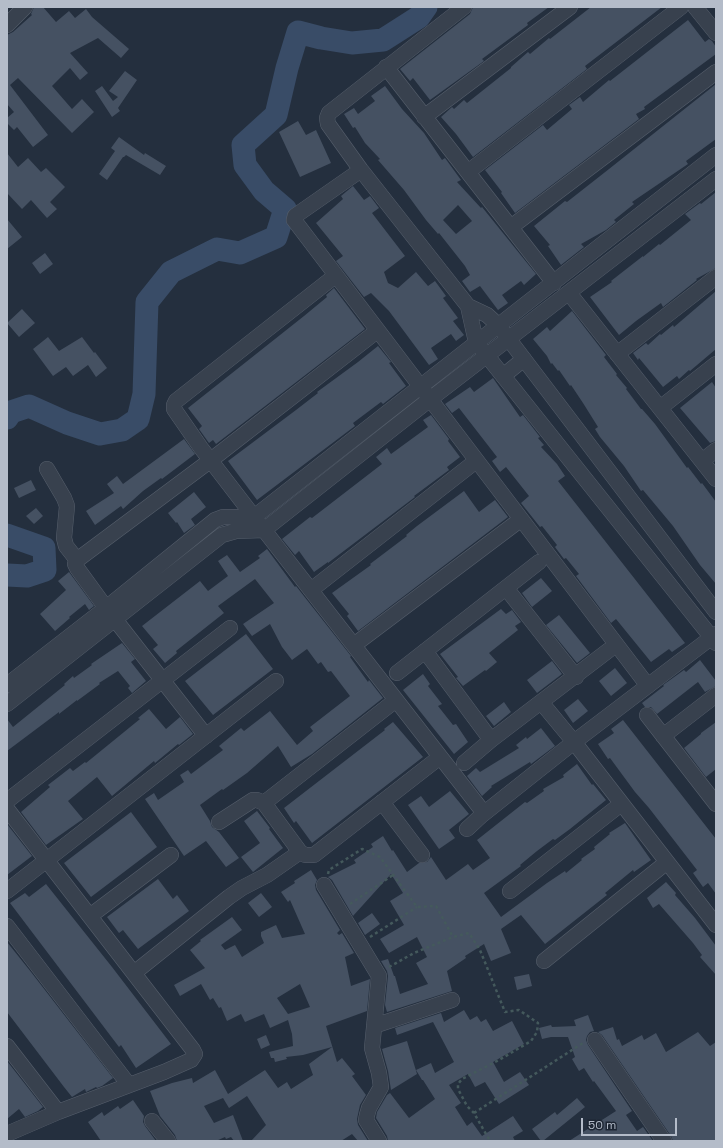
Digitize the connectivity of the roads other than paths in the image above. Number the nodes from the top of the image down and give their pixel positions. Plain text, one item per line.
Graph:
1 (25, 7) edge
2 (464, 7) edge
3 (570, 7) edge
4 (681, 7) edge
5 (695, 7) edge
6 (7, 25) edge
7 (716, 32) edge
8 (386, 67) junction
9 (716, 72) edge
10 (424, 117) junction
11 (716, 155) edge
12 (361, 170) junction
13 (468, 172) junction
14 (716, 179) edge
15 (511, 227) junction
16 (335, 276) junction
17 (716, 277) edge
18 (554, 283) junction
19 (569, 293) junction
20 (468, 306) junction
21 (498, 325) junction
22 (377, 331) junction
23 (509, 339) junction
24 (476, 342) junction
25 (617, 354) junction
26 (487, 356) junction
27 (524, 360) junction
28 (716, 364) edge
29 (503, 376) junction
30 (419, 387) junction
31 (429, 400) junction
32 (660, 408) junction
33 (716, 450) edge
34 (211, 460) junction
35 (476, 461) junction
36 (702, 461) junction
37 (47, 469) dead end
38 (716, 479) edge
39 (254, 517) junction
40 (520, 520) junction
41 (264, 530) junction
42 (77, 560) junction
43 (539, 562) dead end
44 (506, 588) junction
45 (311, 590) junction
46 (716, 612) edge
47 (110, 614) junction
48 (230, 628) dead end
49 (715, 638) edge
50 (354, 645) junction
51 (425, 650) junction
52 (609, 650) dead end
53 (397, 673) dead end
54 (576, 677) junction
55 (162, 680) junction
56 (276, 681) dead end
57 (7, 685) edge
58 (648, 686) junction
59 (716, 695) edge
60 (396, 700) junction
61 (541, 702) junction
62 (7, 704) edge
63 (647, 715) dead end
64 (206, 736) junction
65 (663, 736) junction
66 (492, 740) junction
67 (574, 742) junction
68 (440, 757) junction
69 (464, 763) dead end
70 (715, 800) edge
71 (7, 801) edge
72 (382, 802) junction
73 (264, 803) junction
74 (621, 804) junction
75 (7, 810) edge
76 (484, 813) junction
77 (219, 822) dead end
78 (467, 829) dead end
79 (300, 852) junction
80 (171, 855) dead end
81 (422, 855) dead end
82 (46, 860) junction
83 (667, 862) junction
84 (324, 885) road end
85 (7, 891) edge
86 (510, 891) dead end
87 (90, 916) junction
88 (716, 925) edge
89 (7, 926) edge
90 (544, 961) dead end
91 (134, 973) junction
92 (452, 1000) dead end
93 (374, 1026) junction
94 (595, 1040) road end
95 (7, 1046) edge
96 (129, 1085) junction
97 (58, 1112) junction
98 (152, 1121) dead end
99 (7, 1134) edge
100 (168, 1141) edge
101 (379, 1141) edge
102 (664, 1141) edge

1 - 6 street
2 - 8 street
3 - 10 street
4 - 13 street
5 - 7 street
8 - 10 street
8 - 12 street
9 - 15 street
10 - 13 street
11 - 18 street
12 - 16 street
12 - 20 street
13 - 15 street
14 - 19 street
15 - 18 street
16 - 22 street
16 - 34 street
17 - 25 street
18 - 21 street
19 - 23 street
19 - 25 street
20 - 21 street
20 - 24 street
21 - 23 street
21 - 24 street
22 - 30 street
22 - 34 street
23 - 26 street
23 - 27 street
24 - 26 street
24 - 30 street
25 - 32 street
26 - 29 street
26 - 31 street
27 - 29 street
27 - 46 street
28 - 32 street
29 - 49 street
30 - 31 street
30 - 39 street
31 - 35 street
31 - 41 street
32 - 36 street
33 - 36 street
34 - 39 street
34 - 42 street
35 - 40 street
35 - 45 street
36 - 38 street
37 - 42 street
39 - 41 street
39 - 47 street
40 - 50 street
40 - 58 street
41 - 45 street
41 - 47 street
42 - 47 street
43 - 44 street
44 - 51 street
44 - 54 street
45 - 50 street
47 - 55 street
47 - 57 street
47 - 62 street
48 - 55 street
49 - 58 street
50 - 60 street
51 - 53 street
51 - 66 street
52 - 54 street
54 - 61 street
55 - 64 street
55 - 71 street
56 - 64 street
58 - 67 street
59 - 65 street
60 - 68 street
60 - 73 street
61 - 66 street
61 - 67 street
63 - 65 street
64 - 82 street
65 - 70 street
66 - 69 street
67 - 74 street
67 - 76 street
68 - 72 street
68 - 76 street
72 - 79 street
72 - 81 street
73 - 77 street
73 - 79 street
74 - 83 street
74 - 86 street
75 - 82 street
76 - 78 street
79 - 91 street
80 - 87 street
82 - 85 street
82 - 87 street
83 - 88 street
83 - 90 street
84 - 93 street
87 - 91 street
89 - 96 street
91 - 96 street
92 - 93 street
93 - 101 street
94 - 102 street
95 - 97 street
96 - 97 street
97 - 99 street
98 - 100 street

